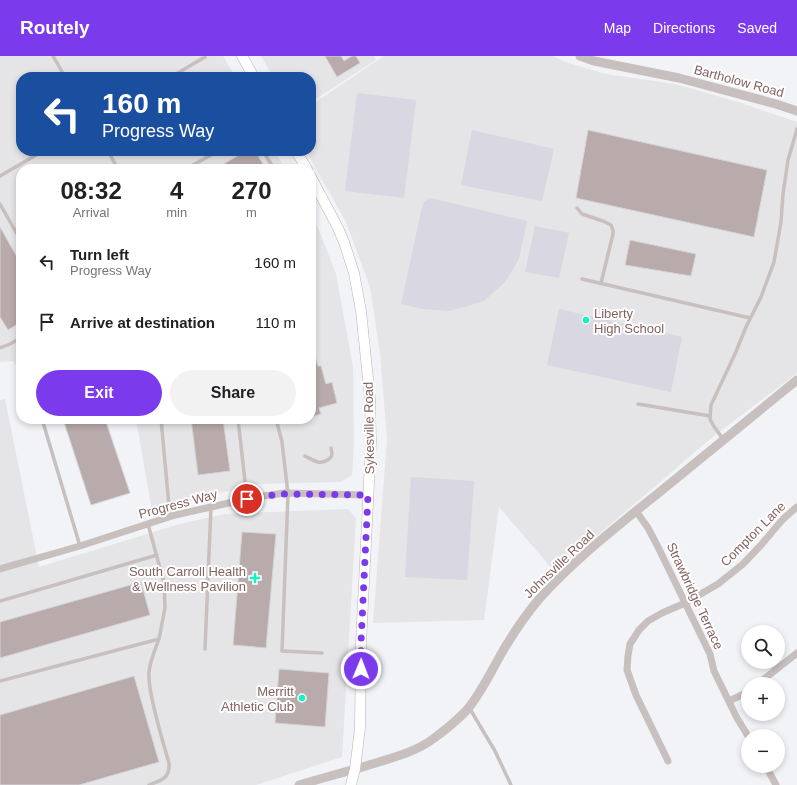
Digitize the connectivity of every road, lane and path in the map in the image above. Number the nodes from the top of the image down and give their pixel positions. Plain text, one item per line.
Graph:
1 (53, 56) edge
2 (242, 56) edge
3 (580, 56) edge
4 (205, 57) dead end
5 (62, 72) edge
6 (180, 72) edge
7 (251, 72) edge
8 (797, 111) edge
9 (797, 129) edge
10 (34, 156) edge
11 (209, 156) edge
12 (21, 164) edge
13 (195, 164) edge
14 (16, 167) edge
15 (0, 176) edge
16 (316, 186) edge
17 (0, 204) edge
18 (577, 208) dead end
19 (16, 232) edge
20 (582, 279) dead end
21 (601, 283) junction
22 (750, 318) junction
23 (16, 341) edge
24 (0, 348) edge
25 (797, 380) edge
26 (638, 404) dead end
27 (710, 416) junction
28 (43, 424) edge
29 (161, 424) edge
30 (239, 424) edge
31 (277, 424) edge
32 (724, 440) junction
33 (331, 448) dead end
34 (305, 456) dead end
35 (288, 494) junction
36 (368, 495) junction
37 (247, 499) junction
38 (211, 507) junction
39 (797, 507) edge
40 (636, 511) junction
41 (170, 517) junction
42 (148, 524) junction
43 (80, 546) junction
44 (157, 556) junction
45 (0, 569) edge
46 (0, 601) edge
47 (685, 603) junction
48 (159, 639) junction
49 (205, 649) dead end
50 (322, 653) dead end
51 (797, 653) edge
52 (767, 677) edge
53 (0, 681) edge
54 (741, 696) edge
55 (729, 702) junction
56 (468, 707) junction
57 (744, 729) edge
58 (668, 761) dead end
59 (355, 769) junction
60 (770, 773) edge
61 (149, 785) edge
62 (299, 785) edge
63 (351, 785) edge
64 (510, 785) edge
65 (776, 785) edge

1 - 5 lane
2 - 7 main road
3 - 8 street, Bartholow Road
4 - 6 lane
9 - 22 lane
10 - 12 lane
11 - 13 lane
14 - 15 lane
16 - 36 main road, Sykesville Road
17 - 19 lane
18 - 21 lane
20 - 21 lane
21 - 22 lane
22 - 27 lane
23 - 24 lane
25 - 32 street, Johnsville Road
26 - 27 lane
27 - 32 lane
28 - 43 lane
29 - 41 lane
30 - 37 lane
31 - 35 lane
32 - 40 street, Johnsville Road
33 - 34 lane
35 - 36 street, Progress Way
35 - 37 street, Progress Way
35 - 50 lane
36 - 59 main road, Sykesville Road
37 - 38 street, Progress Way
38 - 41 street, Progress Way
38 - 49 lane
39 - 47 street, Compton Lane
40 - 47 street, Strawbridge Terrace
40 - 56 street, Johnsville Road
41 - 42 street, Progress Way
42 - 43 street, Progress Way
42 - 44 lane
43 - 45 street, Progress Way
44 - 46 lane
44 - 48 lane
47 - 55 street, Strawbridge Terrace
47 - 58 street, Compton Lane
48 - 53 lane
48 - 61 lane
51 - 52 street
54 - 55 street
55 - 57 street, Strawbridge Terrace
56 - 59 street, Johnsville Road
56 - 64 lane
59 - 62 street, Johnsville Road
59 - 63 main road, Sykesville Road
60 - 65 street

